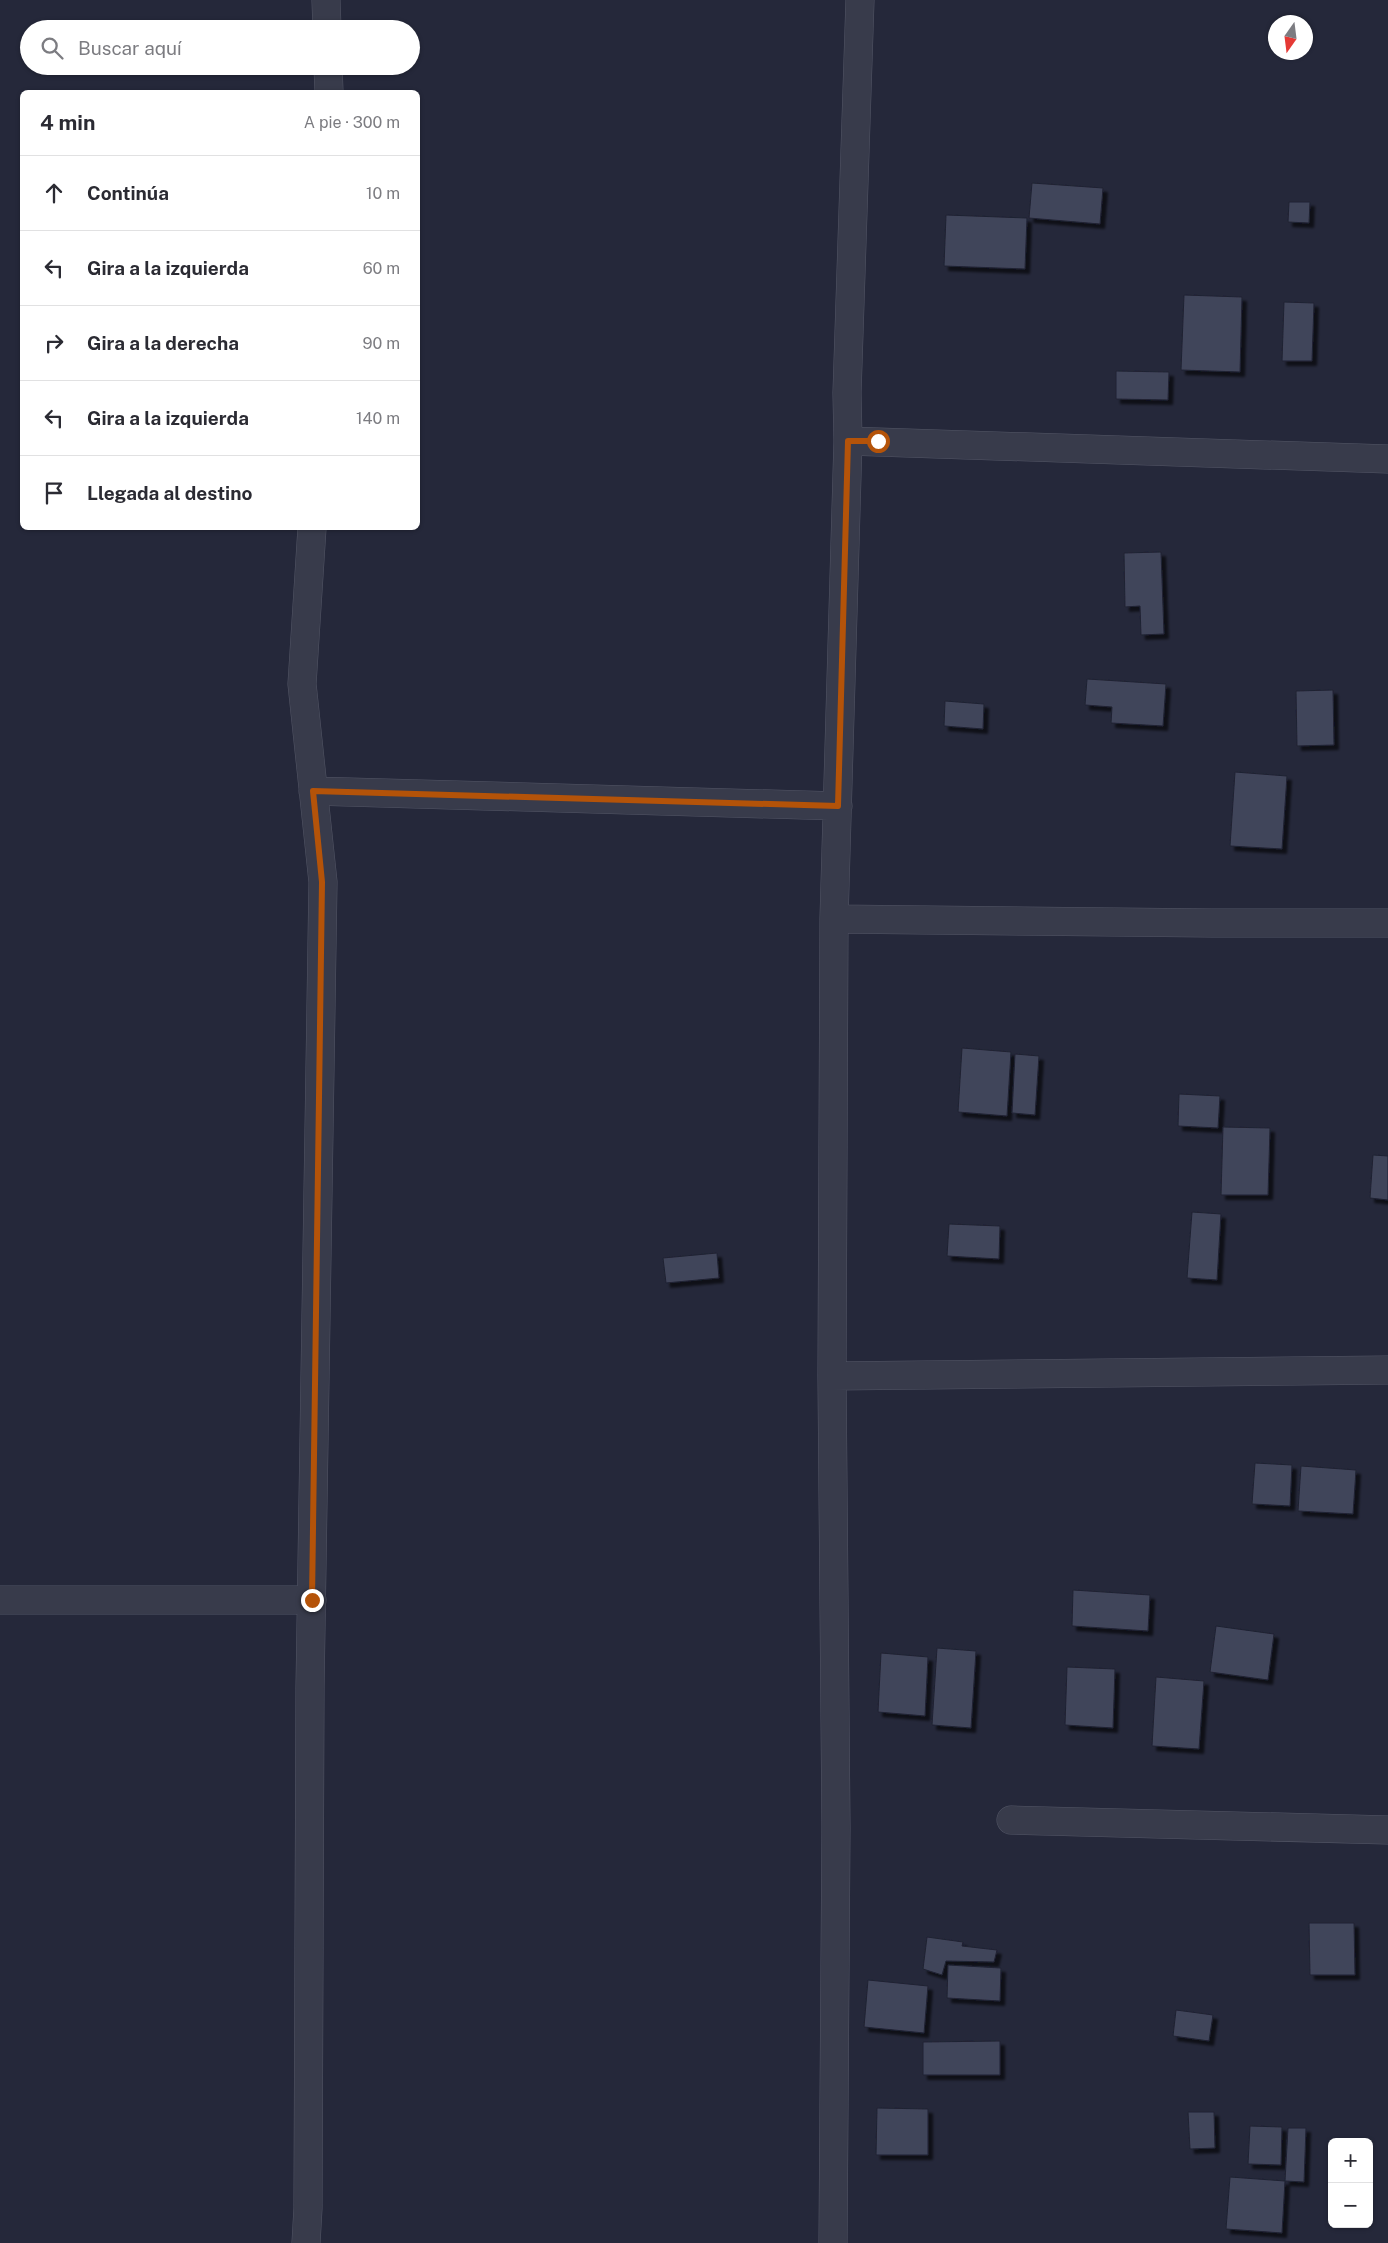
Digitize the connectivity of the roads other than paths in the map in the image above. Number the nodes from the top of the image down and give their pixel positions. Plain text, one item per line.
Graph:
1 (326, 0) edge
2 (860, 0) edge
3 (327, 20) edge
4 (328, 75) edge
5 (329, 90) edge
6 (848, 441) junction
7 (1388, 459) edge
8 (312, 530) edge
9 (313, 791) junction
10 (838, 806) junction
11 (834, 919) junction
12 (1388, 923) edge
13 (1388, 1370) edge
14 (832, 1376) junction
15 (0, 1600) edge
16 (312, 1600) junction
17 (1011, 1820) dead end
18 (1388, 1830) edge
19 (306, 2243) edge
20 (833, 2243) edge

1 - 3 street
2 - 6 street
4 - 5 street
6 - 7 street
6 - 10 street
8 - 9 street
9 - 10 street
9 - 16 street
10 - 11 street
11 - 12 street
11 - 14 street
13 - 14 street
14 - 20 street
15 - 16 street
16 - 19 street
17 - 18 street

